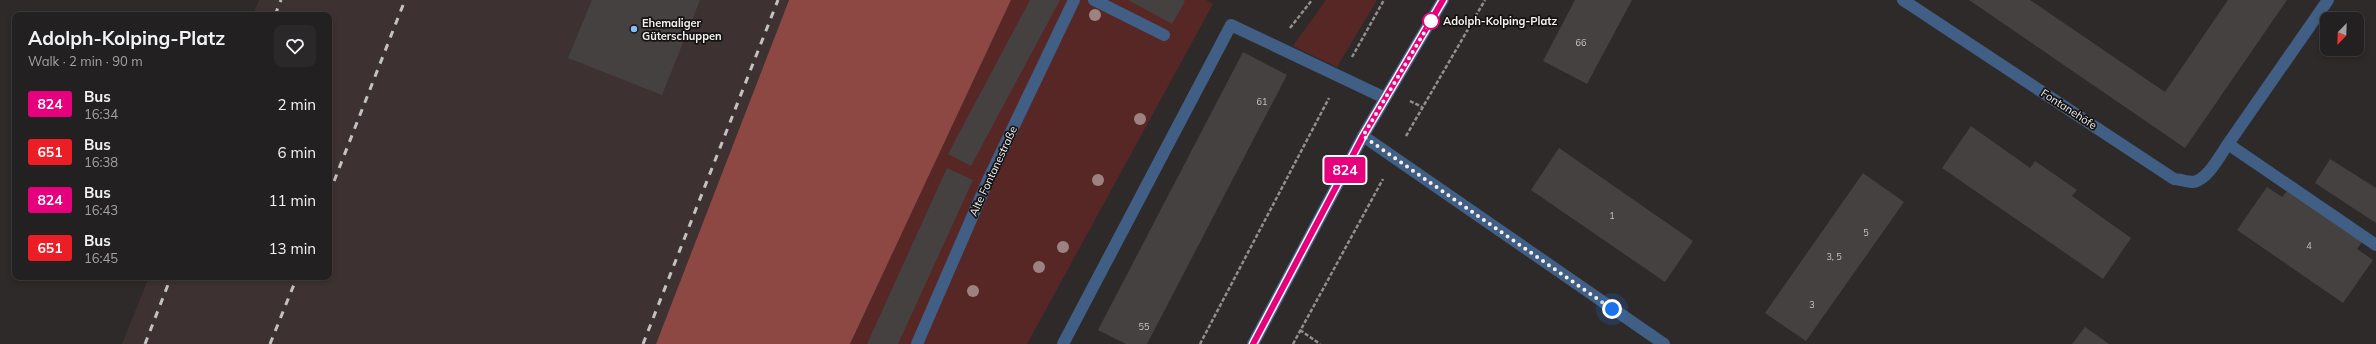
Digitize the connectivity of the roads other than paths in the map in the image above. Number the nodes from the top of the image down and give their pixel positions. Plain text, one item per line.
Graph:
1 (1074, 0) edge
2 (1094, 0) edge
3 (1443, 0) edge
4 (1903, 0) edge
5 (2328, 0) edge
6 (1164, 35) dead end
7 (1385, 98) junction
8 (1363, 136) junction
9 (2228, 144) junction
10 (2376, 245) edge
11 (917, 344) edge
12 (1063, 344) edge
13 (1253, 344) edge
14 (1664, 344) edge

1 - 11 street, Alte Fontanestraße
2 - 6 street
3 - 7 street
4 - 9 street, Fontanehöfe
5 - 9 street, Fontanehöfe
7 - 8 street
7 - 12 street
8 - 13 street
8 - 14 street
9 - 10 street

